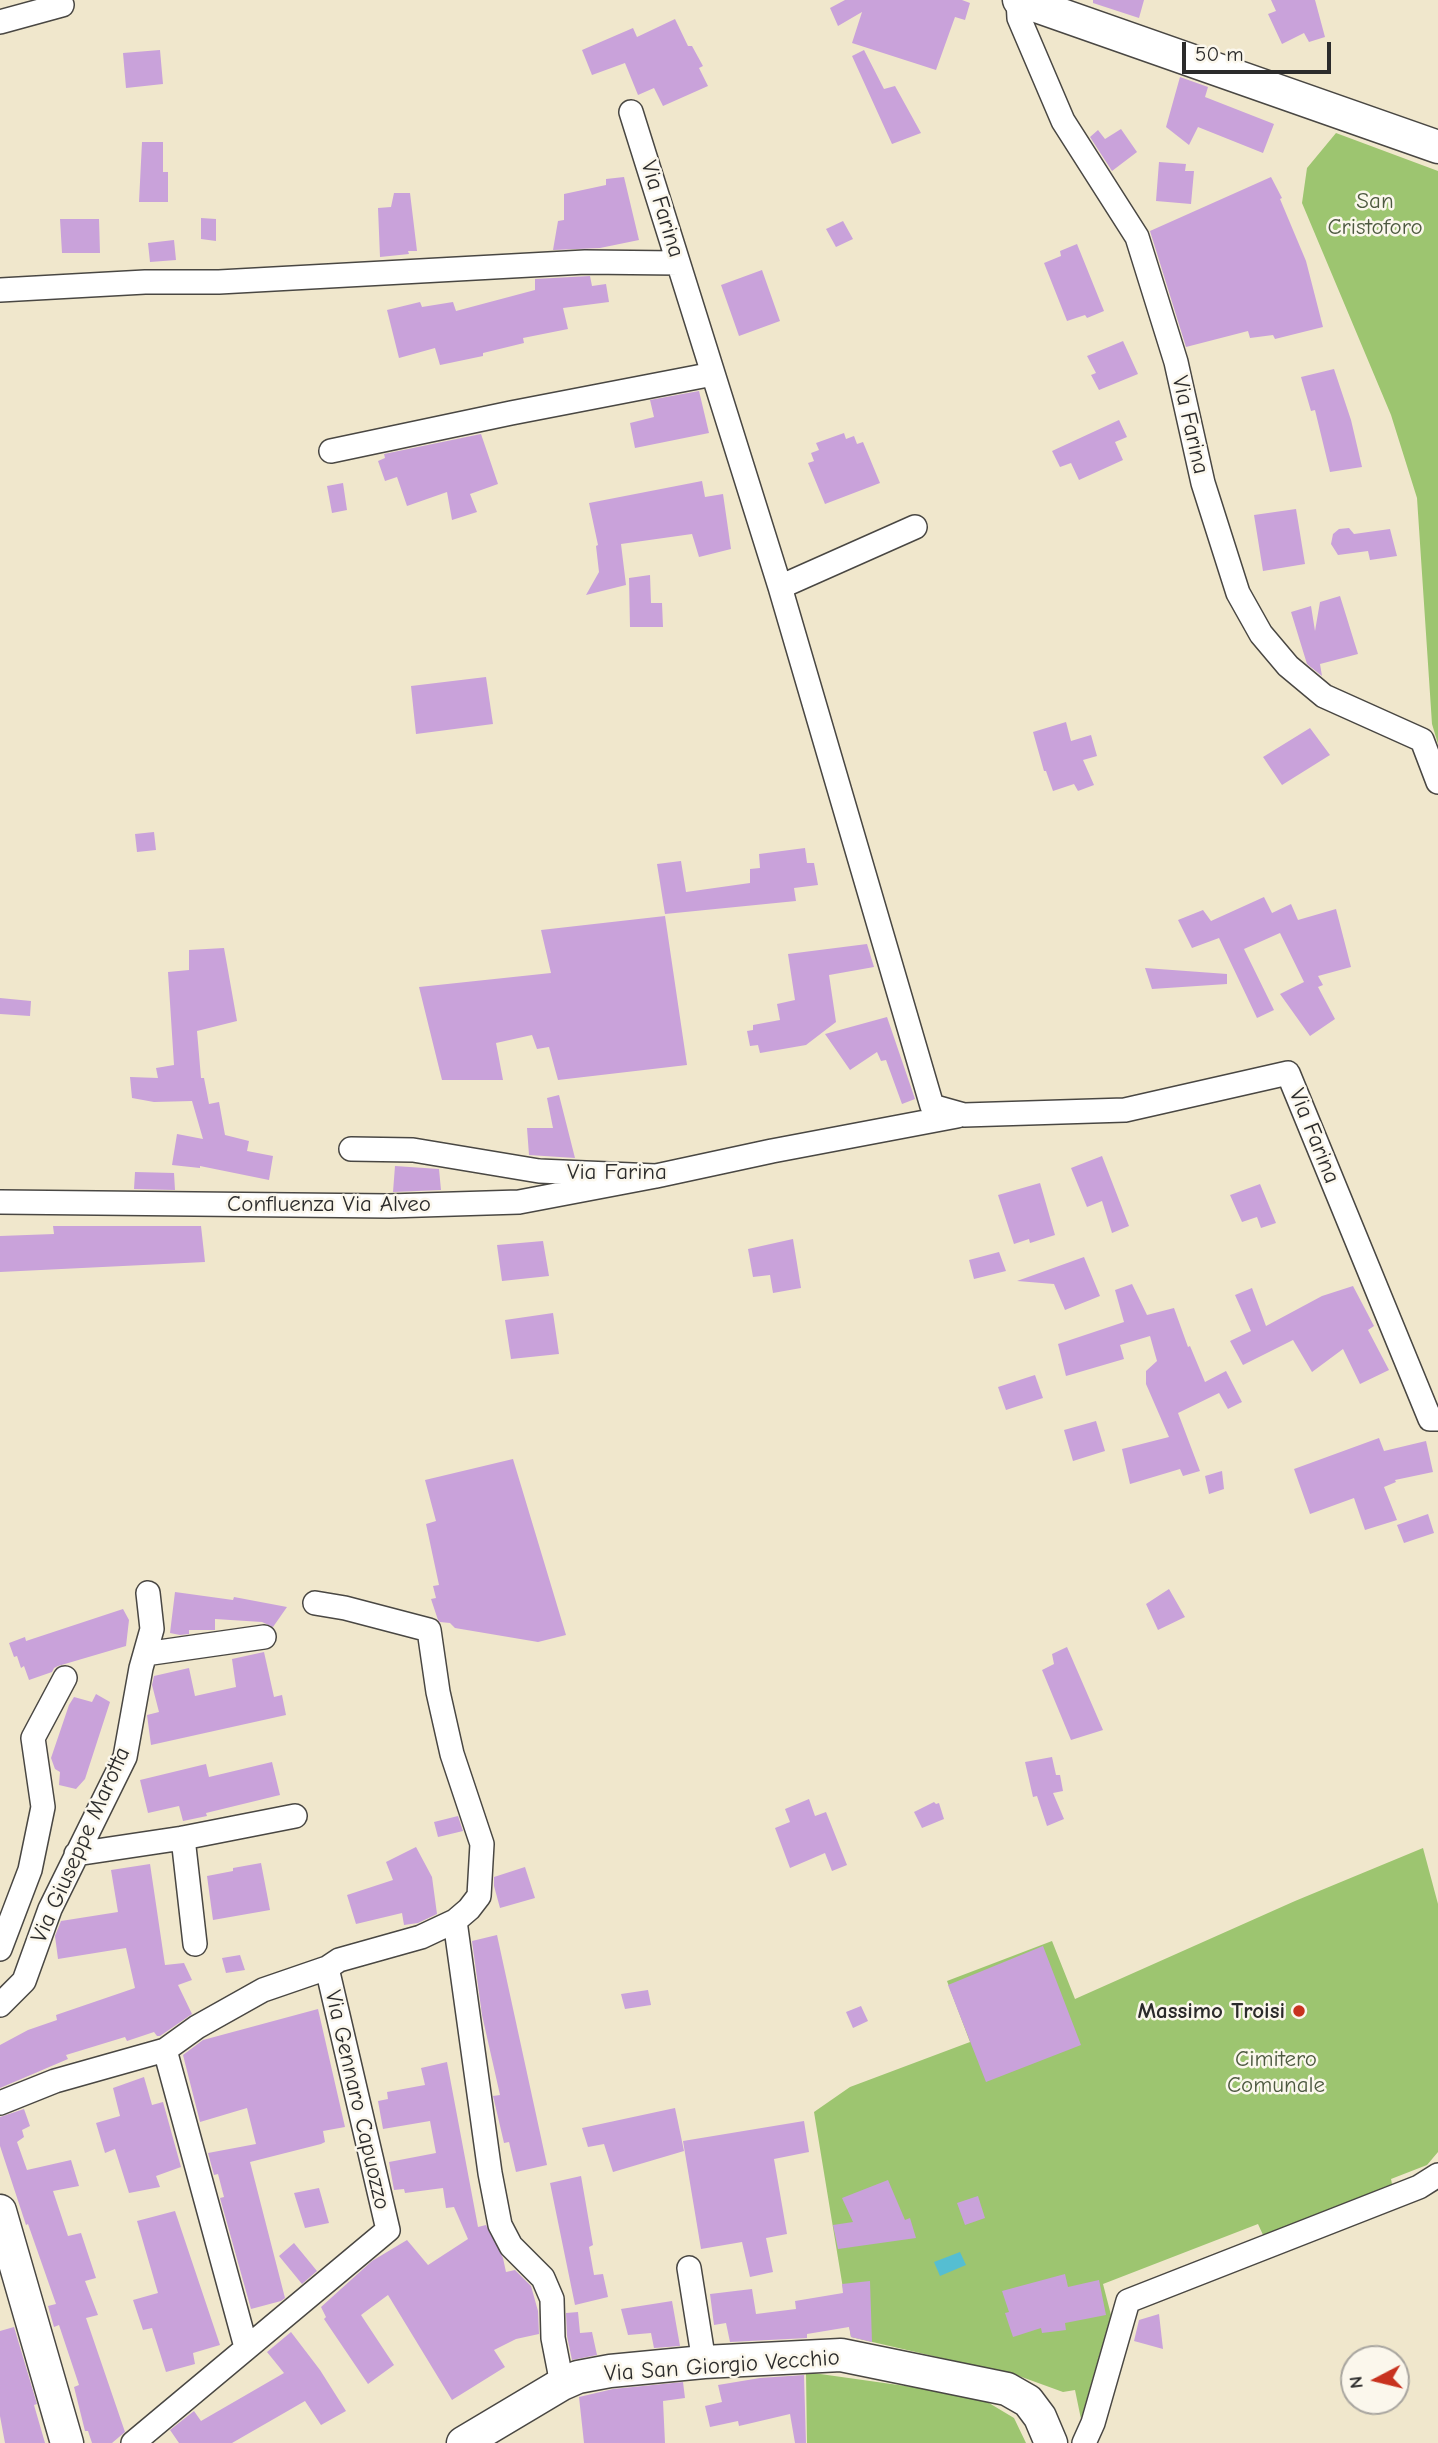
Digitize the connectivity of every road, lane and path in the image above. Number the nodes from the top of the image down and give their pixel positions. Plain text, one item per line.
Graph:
1 (1018, 0) edge
2 (62, 5) dead end
3 (0, 22) edge
4 (631, 112) dead end
5 (1438, 148) edge
6 (678, 263) junction
7 (0, 290) edge
8 (713, 374) junction
9 (331, 451) dead end
10 (915, 527) dead end
11 (780, 587) junction
12 (1438, 782) edge
13 (964, 1115) junction
14 (351, 1149) dead end
15 (656, 1176) junction
16 (0, 1202) edge
17 (1438, 1419) edge
18 (148, 1593) dead end
19 (315, 1603) dead end
20 (264, 1637) dead end
21 (145, 1654) junction
22 (65, 1678) dead end
23 (295, 1816) dead end
24 (183, 1838) junction
25 (76, 1854) junction
26 (455, 1921) junction
27 (195, 1944) dead end
28 (0, 1949) edge
29 (327, 1968) junction
30 (0, 2004) edge
31 (165, 2050) junction
32 (0, 2103) edge
33 (1438, 2175) edge
34 (0, 2211) edge
35 (689, 2268) dead end
36 (246, 2347) junction
37 (704, 2362) junction
38 (562, 2384) junction
39 (67, 2443) edge
40 (133, 2443) edge
41 (463, 2443) edge
42 (1051, 2443) edge
43 (1084, 2443) edge

1 - 5 street
1 - 12 street, Via Farina
2 - 3 street
4 - 6 street, Via Farina
6 - 7 street
6 - 8 street, Via Farina
8 - 9 street
8 - 11 street, Via Farina
10 - 11 street
11 - 13 street, Via Farina
13 - 15 street, Via Farina
13 - 17 street, Via Farina
14 - 15 street, Via Farina
15 - 16 street, Confluenza Via Alveo
18 - 21 street, Via Giuseppe Marotta
19 - 26 street
20 - 21 street
21 - 25 street, Via Giuseppe Marotta
22 - 28 street, Via Giuseppe Marotta
23 - 24 street
24 - 25 street
24 - 27 street
25 - 30 street, Via Giuseppe Marotta
26 - 29 street
26 - 38 street
29 - 31 street, Via Gennaro Capuozzo
29 - 36 street, Via Gennaro Capuozzo
31 - 32 street, Via Gennaro Capuozzo
31 - 36 street
33 - 43 street
34 - 39 street
35 - 37 street
36 - 40 street, Via Gennaro Capuozzo
37 - 38 street, Via San Giorgio Vecchio
37 - 42 street, Via San Giorgio Vecchio
38 - 41 street, Via San Giorgio Vecchio

